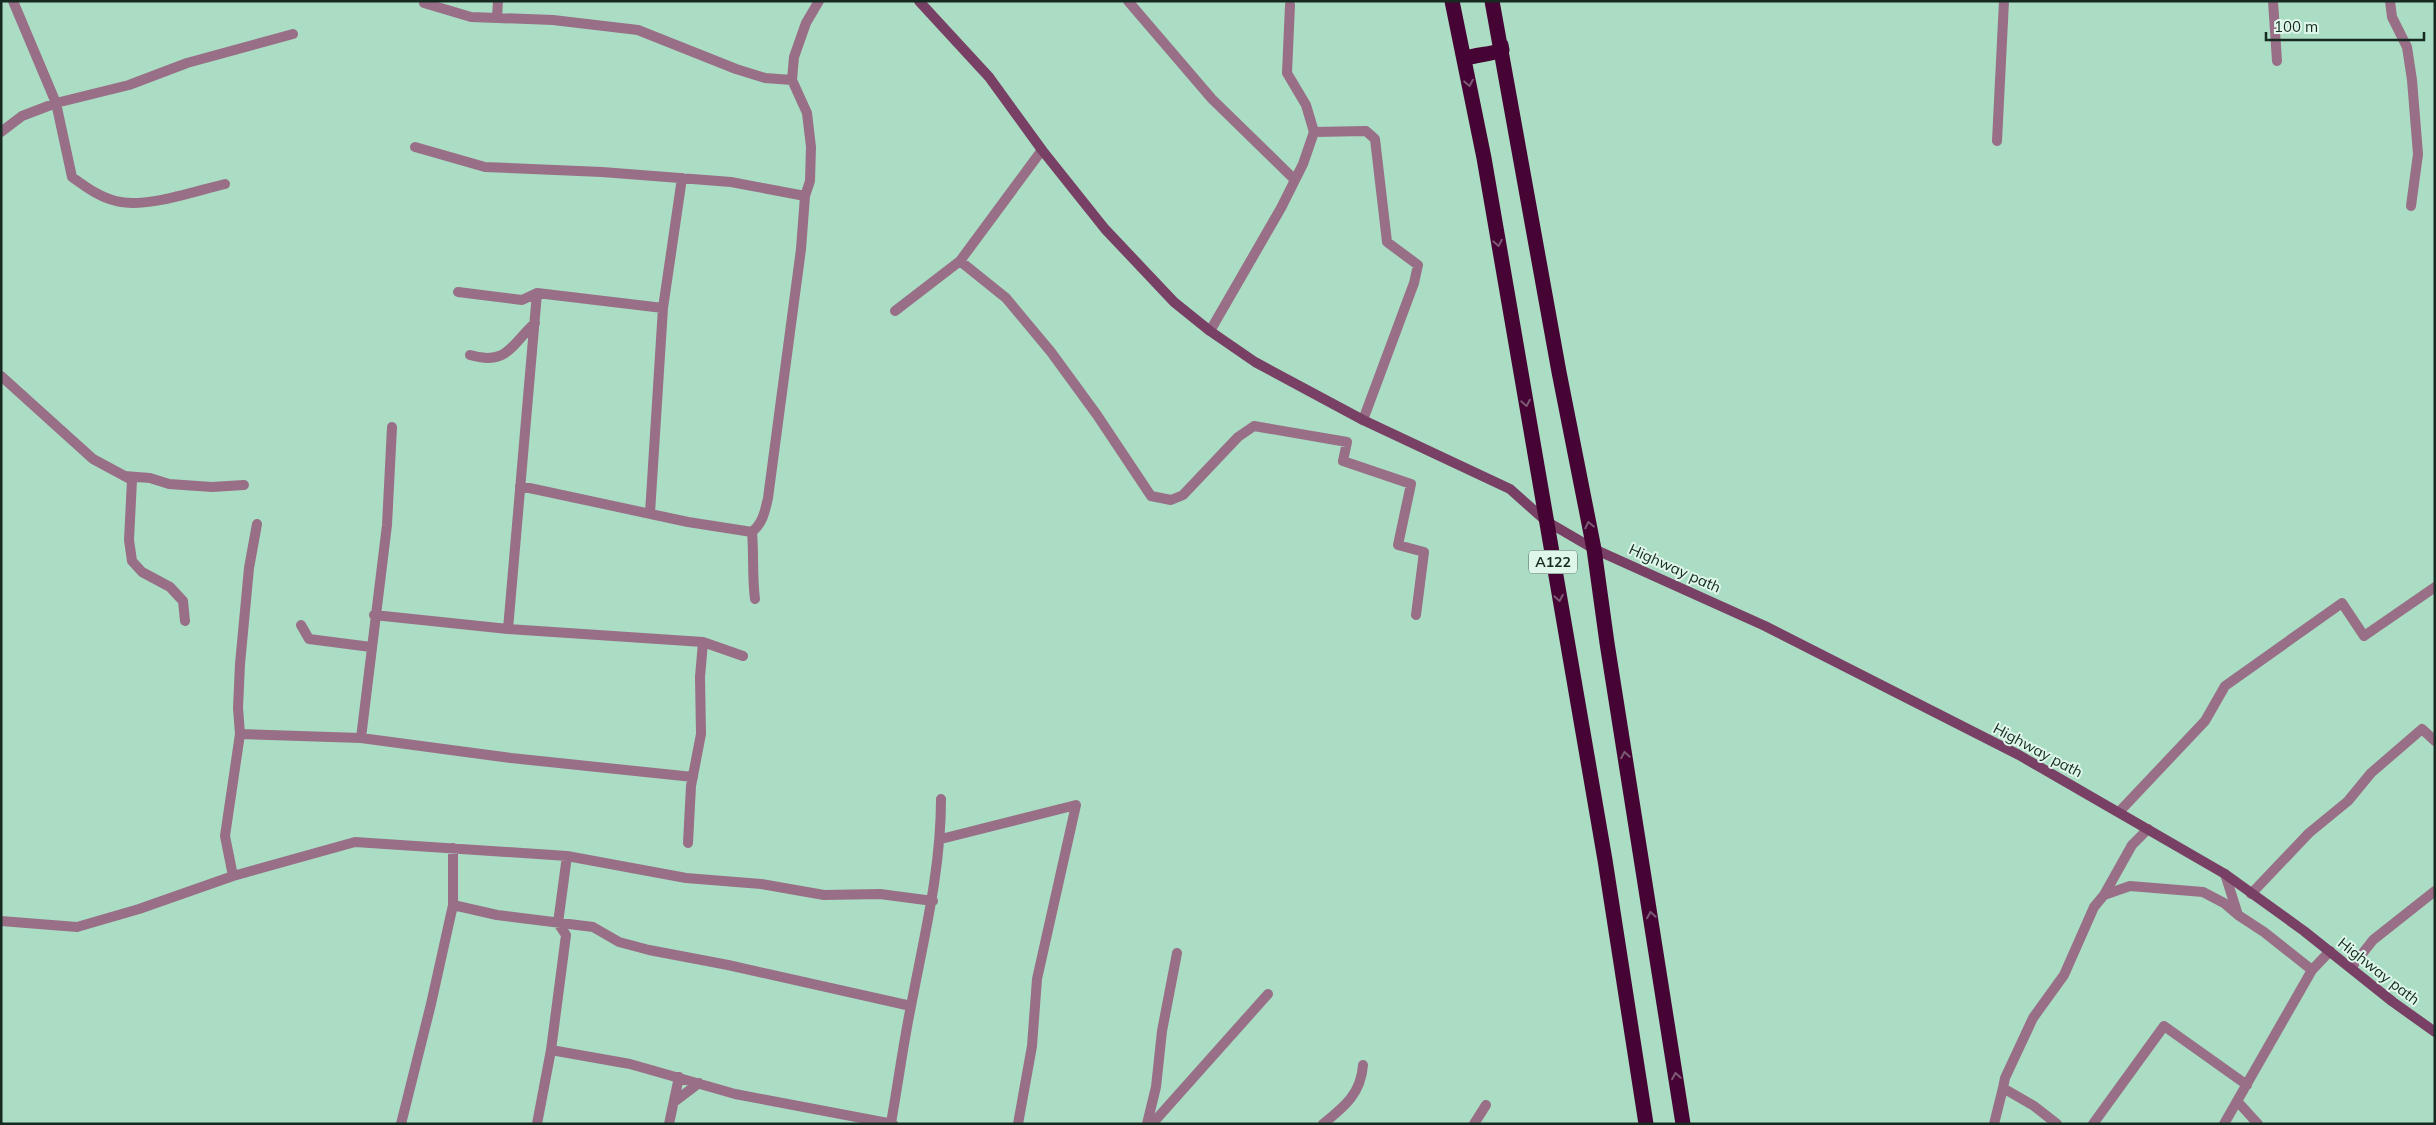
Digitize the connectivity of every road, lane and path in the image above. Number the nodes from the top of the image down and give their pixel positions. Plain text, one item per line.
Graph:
1 (13, 1) edge
2 (498, 1) edge
3 (820, 1) edge
4 (920, 1) edge
5 (1128, 1) edge
6 (1452, 1) edge
7 (1492, 1) edge
8 (2004, 1) edge
9 (2273, 1) edge
10 (2390, 1) edge
11 (424, 3) dead end
12 (1290, 5) dead end
13 (497, 18) junction
14 (293, 34) dead end
15 (1501, 45) junction
16 (1464, 58) junction
17 (2277, 61) dead end
18 (792, 80) junction
19 (56, 104) junction
20 (1, 132) edge
21 (1314, 132) junction
22 (1997, 141) dead end
23 (415, 147) dead end
24 (1042, 150) junction
25 (682, 178) junction
26 (1296, 180) junction
27 (225, 184) dead end
28 (805, 196) junction
29 (2411, 206) dead end
30 (960, 261) junction
31 (458, 292) dead end
32 (537, 293) junction
33 (663, 308) junction
34 (895, 311) dead end
35 (534, 323) junction
36 (1210, 331) junction
37 (470, 355) dead end
38 (1, 376) edge
39 (1363, 420) junction
40 (392, 427) dead end
41 (123, 475) junction
42 (244, 485) dead end
43 (520, 486) junction
44 (650, 513) junction
45 (1546, 521) junction
46 (256, 524) dead end
47 (752, 532) junction
48 (1594, 549) junction
49 (2435, 587) edge
50 (755, 599) dead end
51 (374, 615) junction
52 (1416, 615) dead end
53 (185, 620) dead end
54 (301, 625) dead end
55 (508, 629) junction
56 (703, 642) junction
57 (371, 648) junction
58 (743, 656) dead end
59 (240, 734) junction
60 (361, 738) junction
61 (2435, 741) edge
62 (693, 777) junction
63 (941, 798) dead end
64 (2119, 812) junction
65 (2148, 829) junction
66 (941, 839) junction
67 (688, 843) dead end
68 (453, 848) junction
69 (567, 856) junction
70 (2225, 874) junction
71 (233, 876) junction
72 (2435, 892) edge
73 (2251, 894) junction
74 (2104, 895) junction
75 (932, 901) junction
76 (452, 905) junction
77 (2238, 916) junction
78 (1, 921) edge
79 (558, 923) junction
80 (2330, 951) junction
81 (1177, 953) dead end
82 (2351, 968) junction
83 (2312, 970) junction
84 (1268, 994) dead end
85 (911, 1006) junction
86 (2435, 1032) edge
87 (551, 1050) junction
88 (1363, 1065) dead end
89 (679, 1077) junction
90 (699, 1083) junction
91 (2246, 1085) junction
92 (2003, 1088) junction
93 (674, 1102) junction
94 (2237, 1102) junction
95 (1486, 1105) dead end
96 (401, 1124) edge
97 (537, 1124) edge
98 (669, 1124) edge
99 (892, 1124) edge
100 (1018, 1124) edge
101 (1147, 1124) edge
102 (1152, 1124) edge
103 (1323, 1124) edge
104 (1474, 1124) edge
105 (1646, 1124) edge
106 (1683, 1124) edge
107 (1994, 1124) edge
108 (2057, 1124) edge
109 (2094, 1124) edge
110 (2224, 1124) edge
111 (2258, 1124) edge

1 - 19 street
2 - 13 street
3 - 18 street
4 - 24 street, Highway path
5 - 26 street
6 - 16 highway, A122
7 - 15 highway, A122
8 - 22 street
9 - 17 street
10 - 29 street
11 - 13 street
12 - 21 street
13 - 18 street
14 - 19 street
15 - 16 highway
48 -> 15 highway, A122
16 -> 45 highway, A122
18 - 28 street
19 - 20 street
19 - 27 street
21 - 26 street
21 - 39 street
23 - 25 street
24 - 30 street
24 - 36 street, Highway path
25 - 28 street
25 - 33 street
26 - 36 street
28 - 47 street
30 - 34 street
30 - 52 street
31 - 32 street
32 - 33 street
32 - 35 street
33 - 44 street
35 - 37 street
35 - 43 street
36 - 39 street, Highway path
38 - 41 street
39 - 45 street, Highway path
40 - 51 street
41 - 42 street
41 - 53 street
43 - 44 street
43 - 55 street
44 - 47 street
45 - 48 street, Highway path
45 -> 105 highway, A122
46 - 59 street
47 - 50 street
48 - 64 street, Highway path
106 -> 48 highway, A122
49 - 64 street
51 - 55 street
51 - 57 street
54 - 57 street
55 - 56 street
56 - 58 street
56 - 62 street
57 - 60 street
59 - 60 street
59 - 71 street
60 - 62 street
61 - 73 street
62 - 67 street
63 - 66 street
64 - 65 street, Highway path
65 - 70 street, Highway path
65 - 74 street
66 - 75 street
66 - 100 street
68 - 69 street
68 - 71 street
68 - 76 street
69 - 75 street
69 - 79 street
70 - 73 street, Highway path
70 - 77 street
71 - 78 street
72 - 82 street
73 - 80 street, Highway path
74 - 77 street
74 - 92 street
75 - 85 street
76 - 79 street
76 - 96 street
77 - 83 street
79 - 85 street
79 - 87 street
80 - 82 street, Highway path
80 - 83 street
81 - 101 street
82 - 86 street, Highway path
83 - 91 street
84 - 102 street
85 - 99 street
87 - 89 street
87 - 97 street
88 - 103 street
89 - 90 street
89 - 93 street
90 - 93 street
90 - 99 street
91 - 94 street
91 - 109 street
92 - 107 street
92 - 108 street
93 - 98 street
94 - 110 street
94 - 111 street
95 - 104 street

